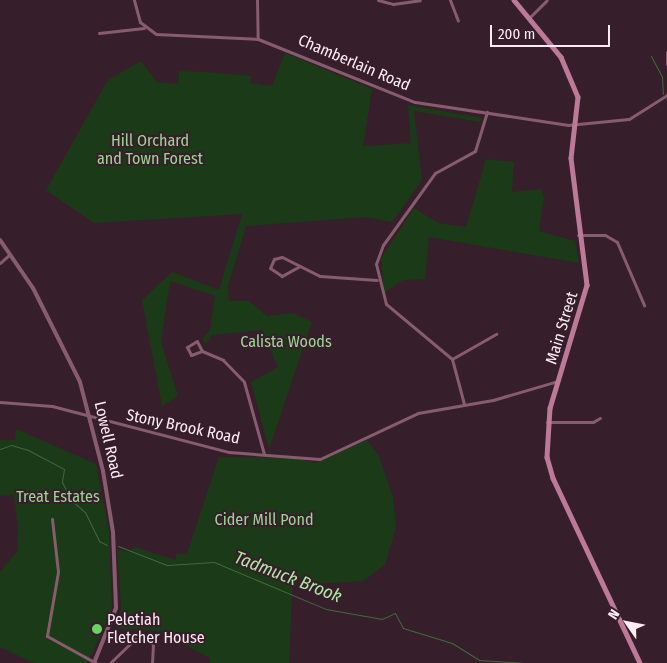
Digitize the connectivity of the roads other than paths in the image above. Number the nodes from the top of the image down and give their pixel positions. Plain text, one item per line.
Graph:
1 (134, 0) edge
2 (257, 0) edge
3 (378, 0) edge
4 (420, 0) edge
5 (450, 0) edge
6 (514, 0) edge
7 (547, 0) edge
8 (529, 18) junction
9 (458, 21) dead end
10 (144, 28) junction
11 (99, 33) dead end
12 (258, 39) junction
13 (667, 52) edge
14 (667, 64) edge
15 (667, 95) edge
16 (487, 112) junction
17 (576, 123) junction
18 (578, 236) junction
19 (0, 240) edge
20 (11, 254) junction
21 (0, 263) edge
22 (300, 266) junction
23 (377, 280) junction
24 (644, 304) dead end
25 (496, 334) dead end
26 (202, 351) junction
27 (452, 359) junction
28 (558, 381) junction
29 (0, 402) edge
30 (464, 404) junction
31 (91, 416) junction
32 (600, 418) dead end
33 (547, 422) junction
34 (264, 454) junction
35 (52, 519) dead end
36 (95, 663) edge
37 (110, 663) edge
38 (152, 663) edge
39 (640, 663) edge

1 - 10 street
2 - 12 street
3 - 4 street
5 - 9 street
6 - 8 main road, Main Street
7 - 8 street
8 - 17 main road, Main Street
10 - 11 street
10 - 12 street, Chamberlain Road
12 - 16 street, Chamberlain Road
13 - 14 street
15 - 17 street, Chamberlain Road
16 - 17 street, Chamberlain Road
16 - 23 street
17 - 18 main road, Main Street
18 - 24 street
18 - 28 main road, Main Street
19 - 20 street, Lowell Road
20 - 21 street
20 - 31 street, Lowell Road
22 - 22 street
22 - 23 street
23 - 27 street
25 - 27 street
26 - 26 street
26 - 34 street
27 - 30 street
28 - 30 street, Stony Brook Road
28 - 33 main road, Main Street
29 - 31 street, Stony Brook Road
30 - 34 street, Stony Brook Road
31 - 34 street, Stony Brook Road
31 - 36 street, Lowell Road
32 - 33 street
33 - 39 main road, Main Street
35 - 36 street
37 - 38 street

